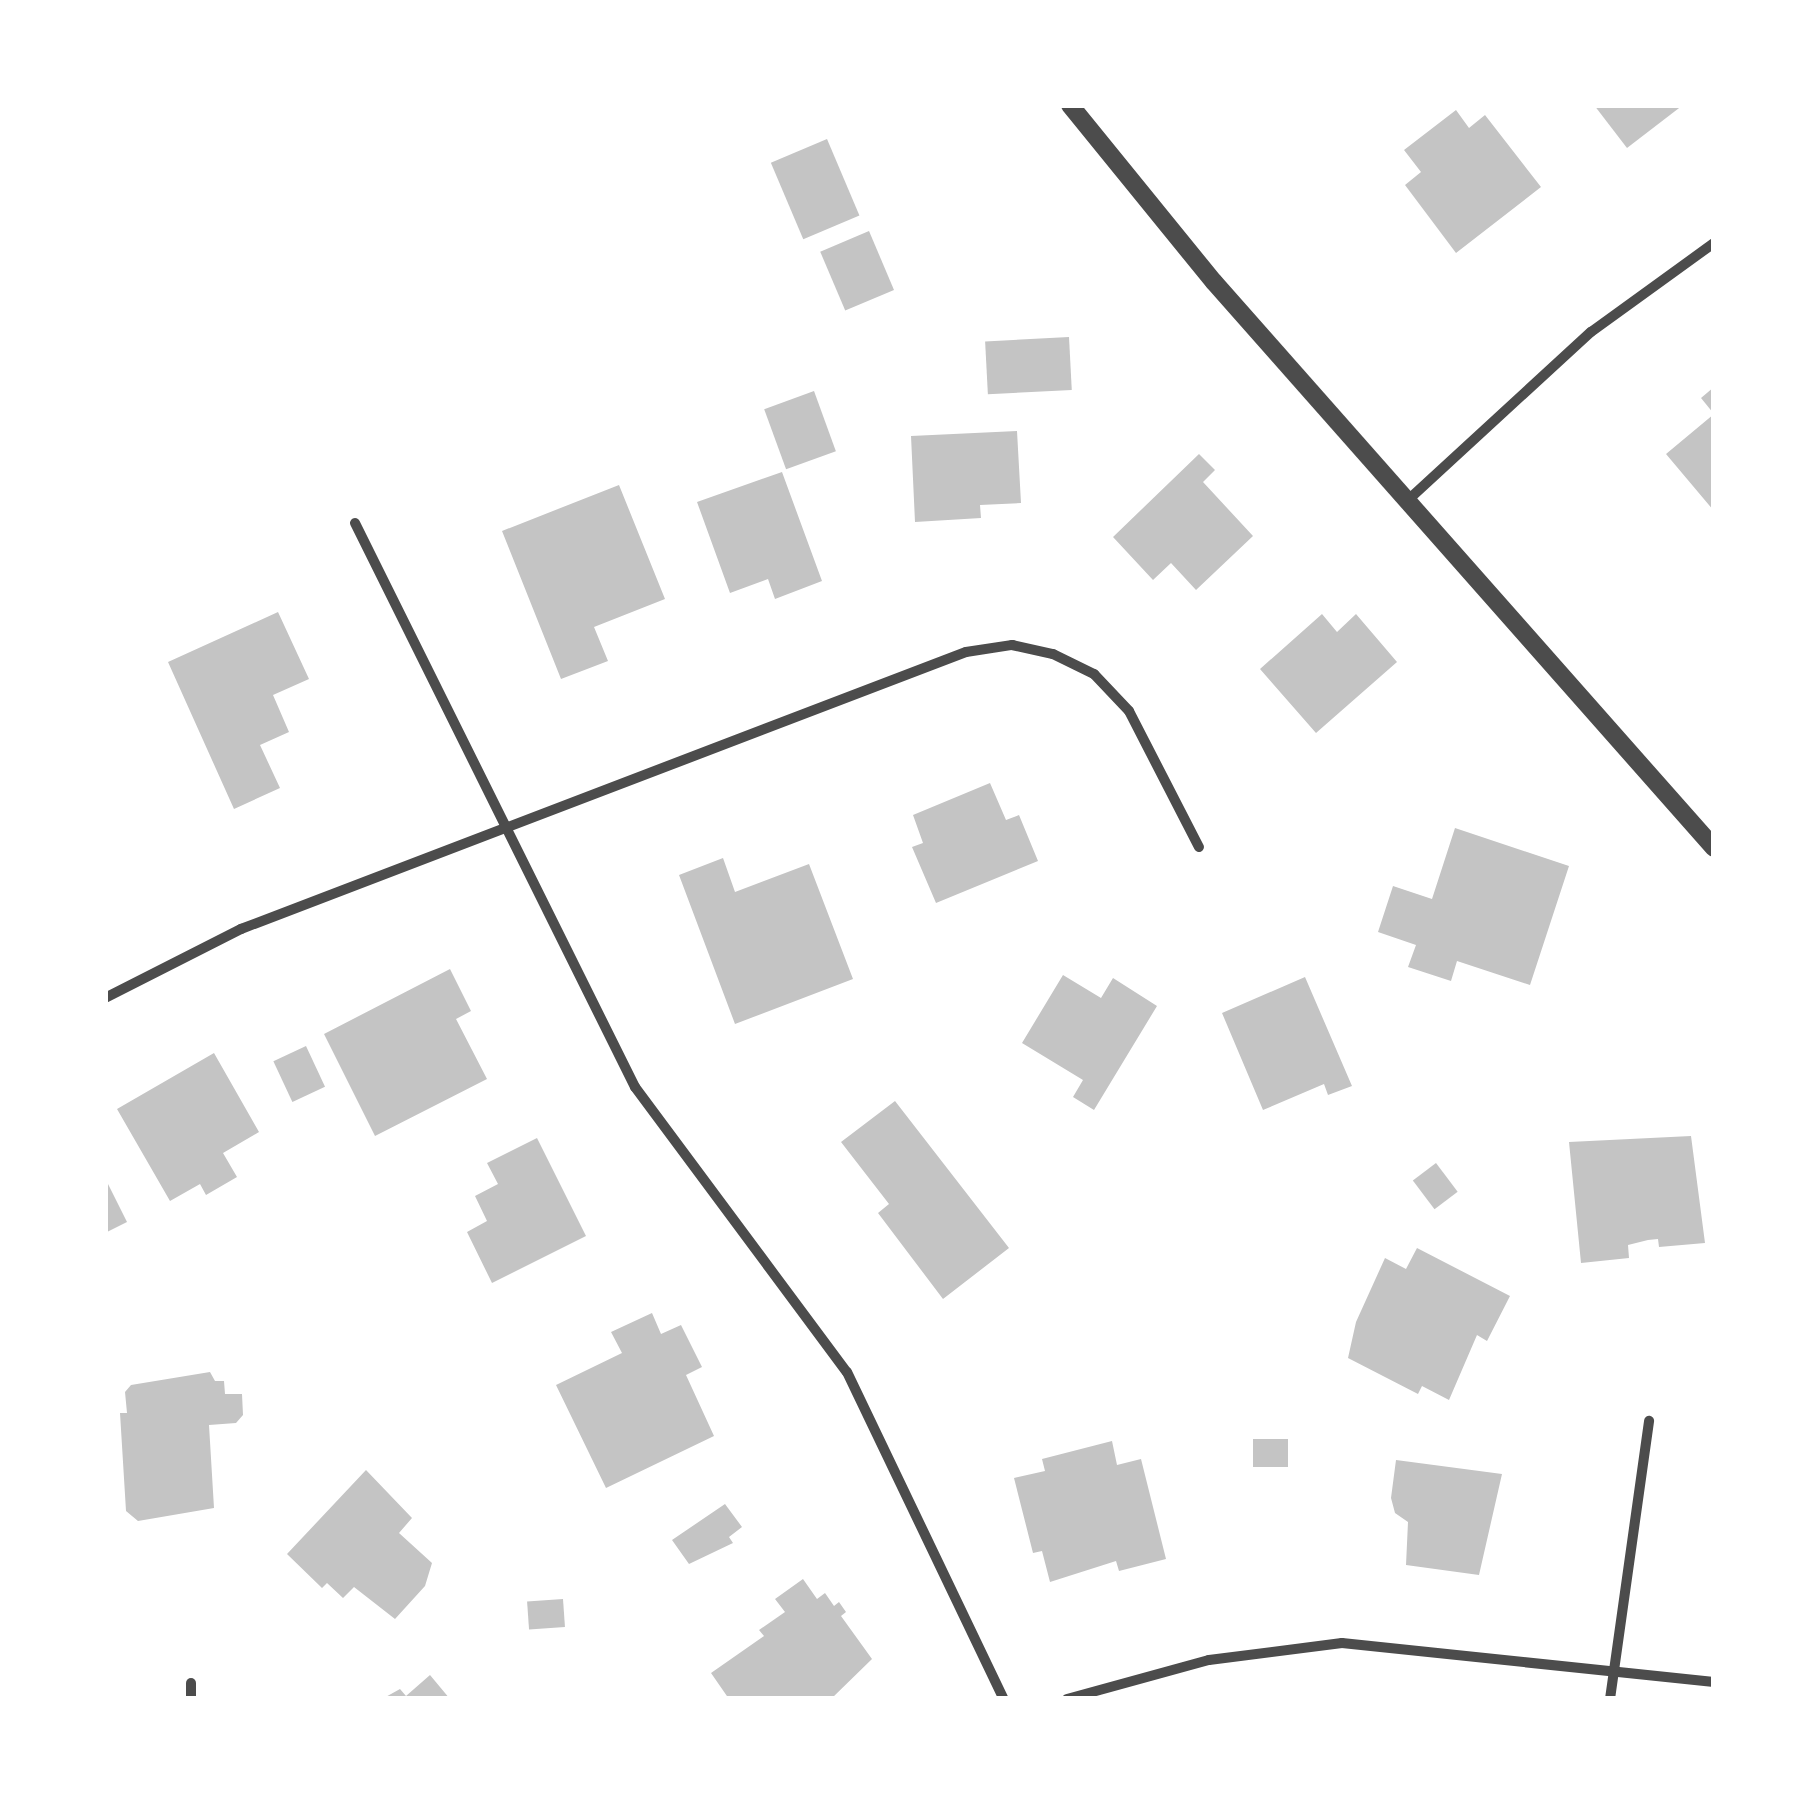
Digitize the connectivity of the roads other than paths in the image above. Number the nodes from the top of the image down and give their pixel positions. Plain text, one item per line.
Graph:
1 (1070, 105) edge
2 (1714, 242) edge
3 (1408, 501) junction
4 (355, 524) dead end
5 (503, 824) junction
6 (1199, 847) dead end
7 (1714, 848) edge
8 (105, 998) edge
9 (1649, 1422) dead end
10 (1613, 1668) junction
11 (1714, 1682) edge
12 (191, 1683) dead end
13 (191, 1699) edge
14 (1004, 1699) edge
15 (1067, 1699) edge
16 (1610, 1699) edge

1 - 3 street
2 - 3 street
3 - 7 street
4 - 5 street
5 - 6 street
5 - 8 street
5 - 14 street
9 - 10 street
10 - 11 street
10 - 15 street
10 - 16 street
12 - 13 street

